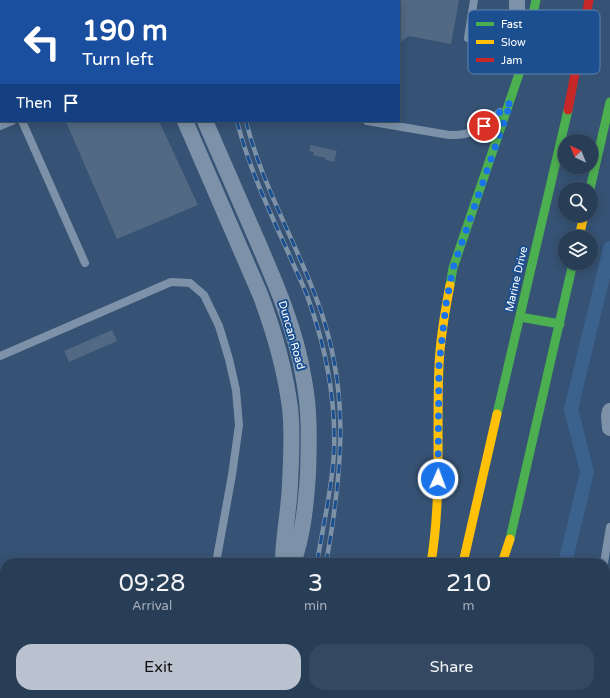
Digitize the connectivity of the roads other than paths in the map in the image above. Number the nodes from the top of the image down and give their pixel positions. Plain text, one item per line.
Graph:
1 (474, 0) edge
2 (536, 0) edge
3 (545, 0) edge
4 (589, 0) edge
5 (472, 10) edge
6 (534, 10) edge
7 (543, 10) edge
8 (587, 10) edge
9 (517, 74) edge
10 (519, 74) edge
11 (575, 74) edge
12 (517, 82) junction
13 (511, 102) junction
14 (610, 102) edge
15 (10, 122) edge
16 (22, 122) edge
17 (185, 122) edge
18 (206, 122) edge
19 (373, 122) edge
20 (0, 126) edge
21 (592, 182) edge
22 (85, 263) dead end
23 (572, 270) edge
24 (520, 317) junction
25 (560, 324) junction
26 (0, 356) edge
27 (610, 410) edge
28 (610, 428) edge
29 (610, 527) edge
30 (510, 539) junction
31 (292, 552) edge
32 (217, 558) edge
33 (432, 558) edge
34 (464, 558) edge
35 (504, 558) edge
36 (507, 558) edge
37 (605, 558) edge

1 - 5 lane
2 - 6 main road
3 - 7 street
4 - 8 main road, Marine Drive
9 - 12 street
10 - 12 main road
11 - 24 main road, Marine Drive
12 - 13 main road
13 - 19 lane
13 - 33 main road
14 - 21 main road
15 - 20 lane
16 - 22 lane
17 - 31 street, Duncan Road
18 - 31 street, Duncan Road
23 - 25 main road
24 - 25 main road
24 - 34 main road, Marine Drive
25 - 30 main road
26 - 32 lane
27 - 28 street
29 - 37 lane
30 - 35 main road
30 - 36 main road

